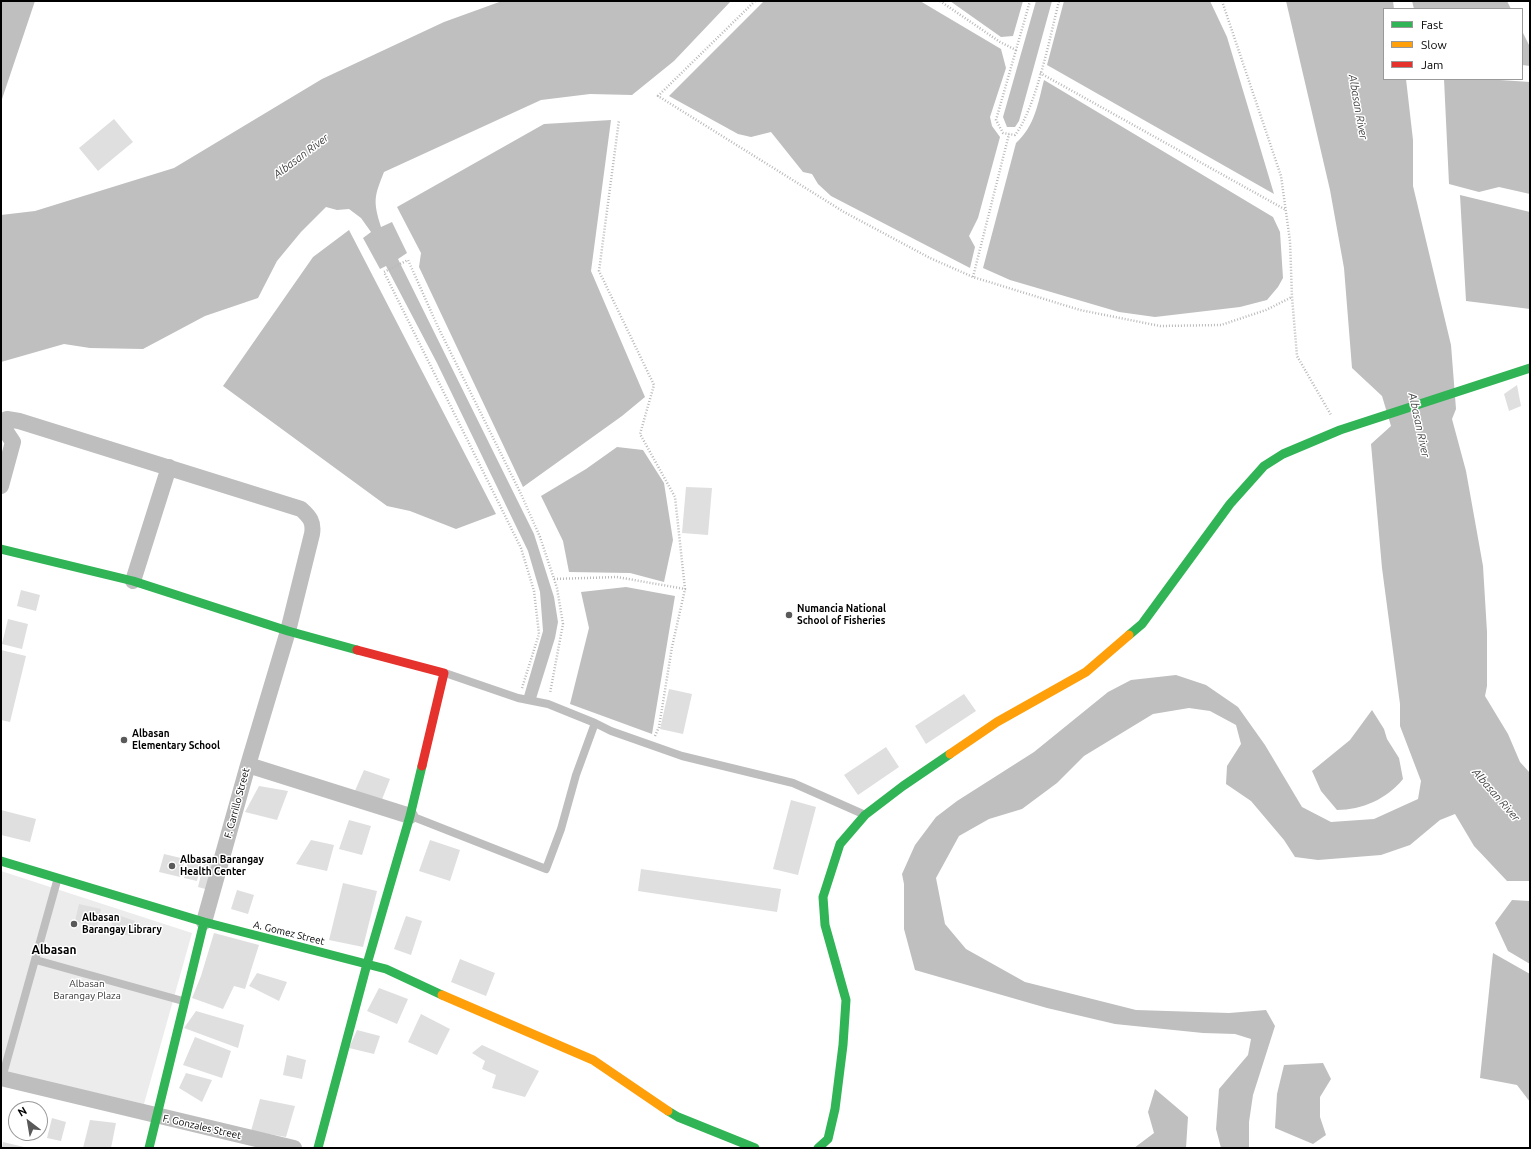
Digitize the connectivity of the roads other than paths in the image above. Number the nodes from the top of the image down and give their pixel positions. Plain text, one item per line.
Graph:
1 (1530, 368) edge
2 (1, 423) edge
3 (169, 467) junction
4 (1, 486) edge
5 (1, 549) edge
6 (133, 581) junction
7 (288, 631) junction
8 (444, 673) junction
9 (595, 723) junction
10 (248, 765) junction
11 (866, 815) junction
12 (410, 816) junction
13 (1, 861) edge
14 (57, 880) junction
15 (204, 922) junction
16 (36, 960) junction
17 (367, 964) junction
18 (186, 1002) junction
19 (1, 1080) edge
20 (156, 1116) junction
21 (149, 1148) edge
22 (294, 1148) edge
23 (318, 1148) edge
24 (754, 1148) edge
25 (818, 1148) edge

1 - 11 street
2 - 3 street
2 - 4 street
3 - 6 street
3 - 7 street, F. Carrillo Street
5 - 6 street
6 - 7 street
7 - 8 street
7 - 10 street, F. Carrillo Street
8 - 9 lane
8 - 12 street
9 - 11 lane
9 - 12 lane
10 - 12 street
10 - 15 street, F. Carrillo Street
11 - 25 street
12 - 17 street
13 - 14 street, A. Gomez Street
14 - 15 street, A. Gomez Street
14 - 16 lane
15 - 17 street, A. Gomez Street
15 - 18 street, F. Carrillo Street
16 - 18 lane
16 - 19 lane
17 - 23 street
17 - 24 street, A. Gomez Street
18 - 20 street, F. Carrillo Street
19 - 20 street, F. Gonzales Street
20 - 21 street, F. Carrillo Street
20 - 22 street, F. Gonzales Street

